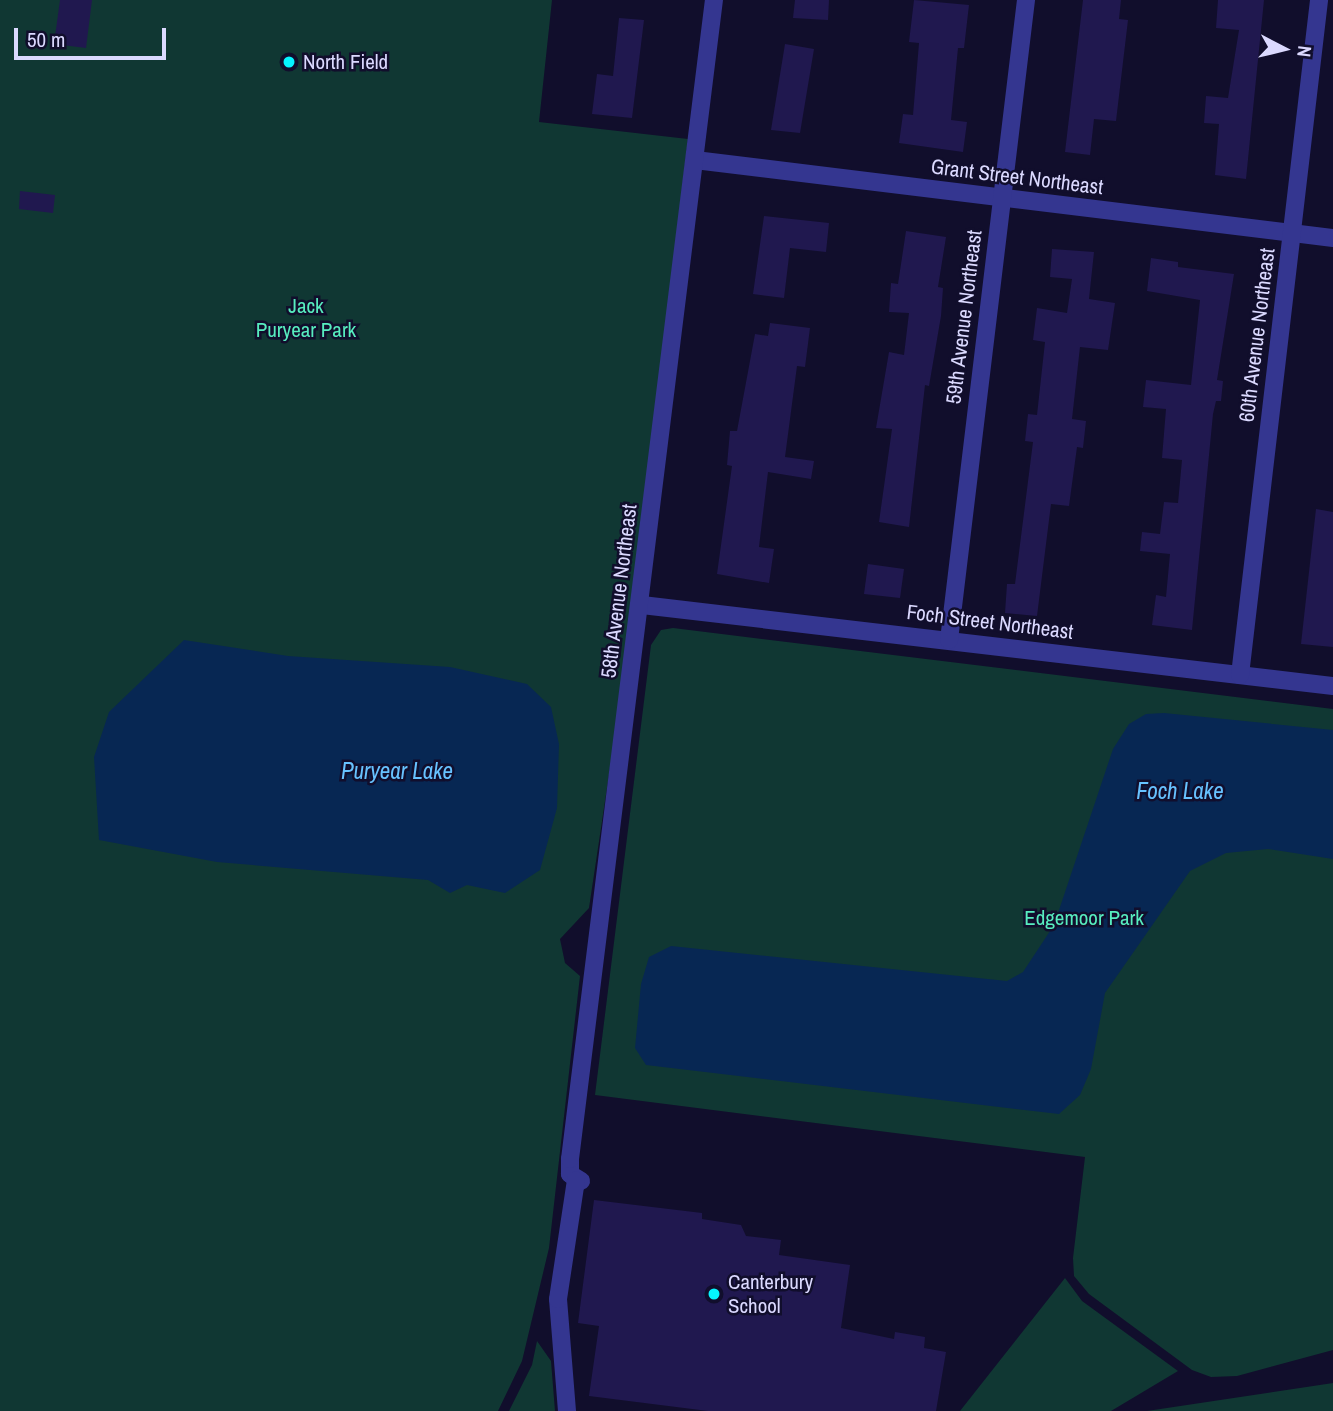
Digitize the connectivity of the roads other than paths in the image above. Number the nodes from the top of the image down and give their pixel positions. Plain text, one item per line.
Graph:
1 (714, 0) edge
2 (1026, 0) edge
3 (1319, 0) edge
4 (695, 160) junction
5 (1001, 198) junction
6 (1292, 233) junction
7 (1333, 238) edge
8 (642, 604) junction
9 (949, 640) junction
10 (1240, 675) junction
11 (1333, 686) edge
12 (567, 1411) edge

1 - 4 street, 58th Avenue Northeast
2 - 5 street, 59th Avenue Northeast
3 - 6 street, 60th Avenue Northeast
4 - 5 street, Grant Street Northeast
4 - 8 street, 58th Avenue Northeast
5 - 6 street, Grant Street Northeast
5 - 9 street, 59th Avenue Northeast
6 - 7 street, Grant Street Northeast
6 - 10 street, 60th Avenue Northeast
8 - 9 street, Foch Street Northeast
8 - 12 street, 58th Avenue Northeast
9 - 10 street, Foch Street Northeast
10 - 11 street, Foch Street Northeast

